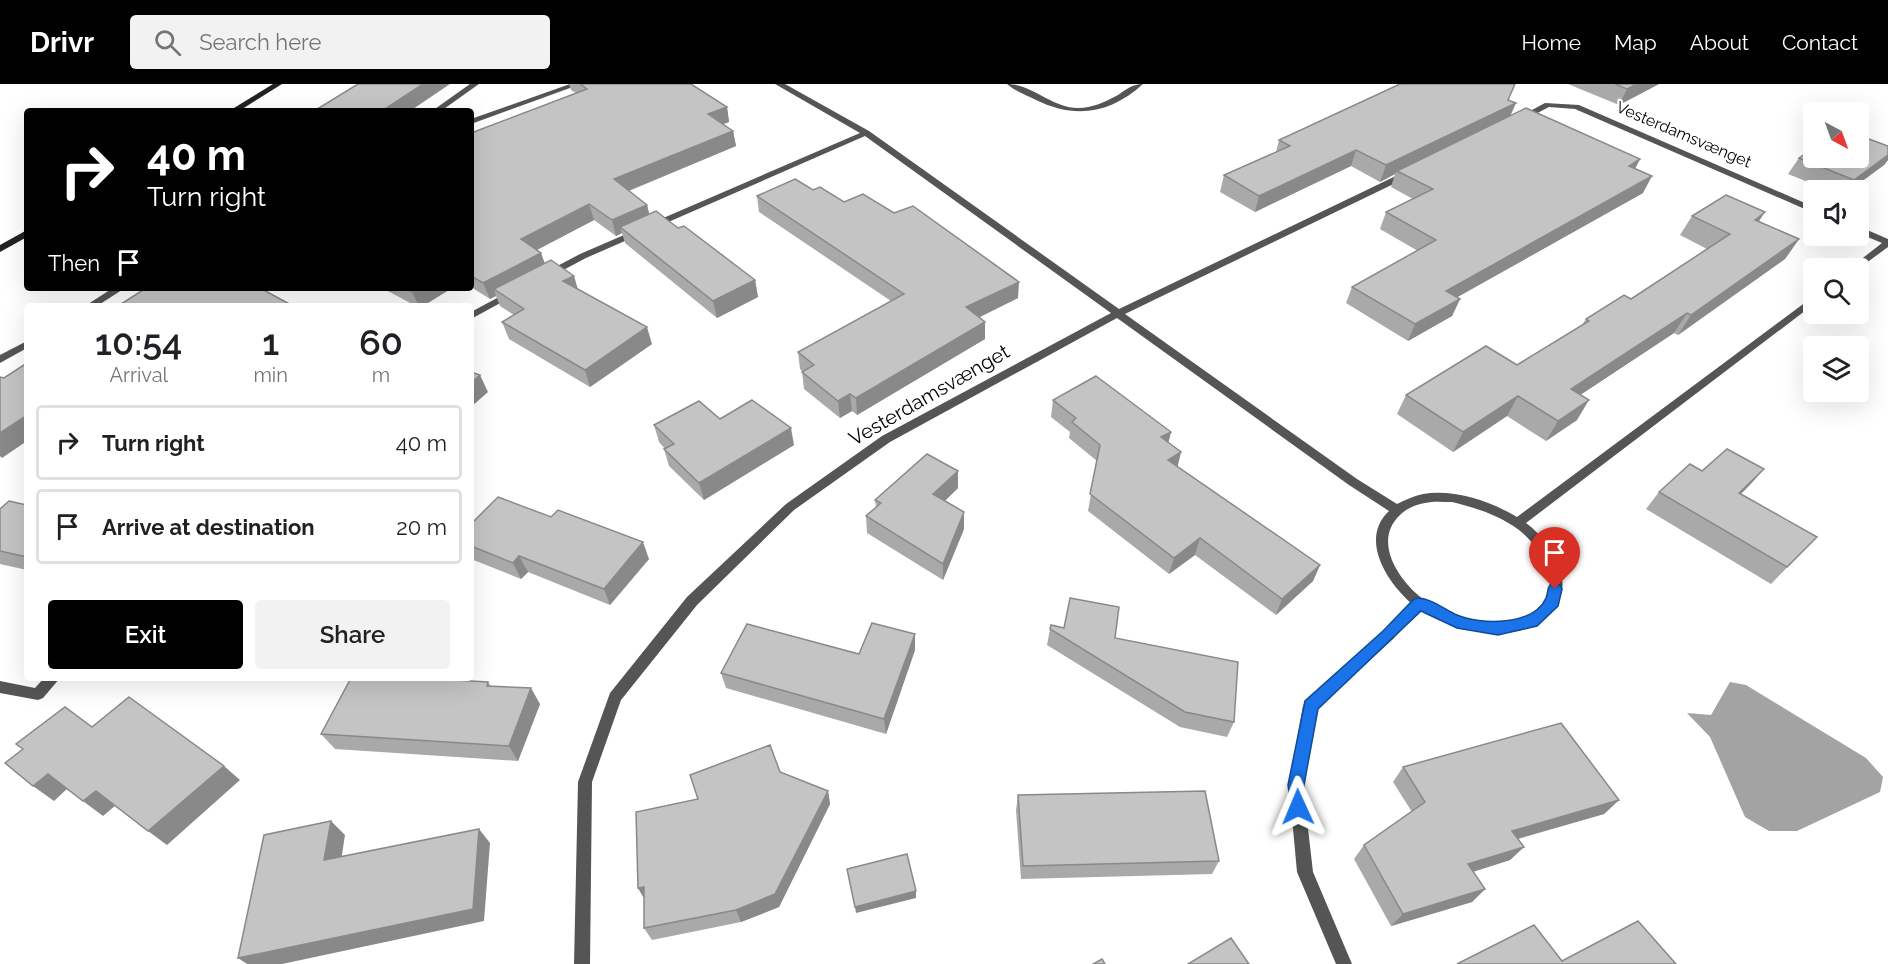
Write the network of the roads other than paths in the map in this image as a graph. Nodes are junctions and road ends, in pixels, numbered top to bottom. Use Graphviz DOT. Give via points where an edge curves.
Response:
graph roads {
  1 [pos="278,84"];
  2 [pos="475,84"];
  3 [pos="577,84"];
  4 [pos="779,84"];
  5 [pos="1011,84"];
  6 [pos="1139,84"];
  7 [pos="238,108"];
  8 [pos="440,108"];
  9 [pos="1516,120"];
  10 [pos="474,121"];
  11 [pos="866,134"];
  12 [pos="1411,172"];
  13 [pos="1803,205"];
  14 [pos="1869,234"];
  15 [pos="24,235"];
  16 [pos="1888,243"];
  17 [pos="0,249"];
  18 [pos="1868,258"];
  19 [pos="542,278"];
  20 [pos="521,289"];
  21 [pos="115,291"];
  22 [pos="95,303"];
  23 [pos="1803,307"];
  24 [pos="474,314"];
  25 [pos="1117,314"];
  26 [pos="24,346"];
  27 [pos="0,360"];
  28 [pos="1397,510"];
  29 [pos="1518,522"];
  30 [pos="1419,603"];
  31 [pos="50,681"];
  32 [pos="0,687"];
  33 [pos="582,964"];
  34 [pos="1344,964"];
  1 -- 7 [label="street"];
  2 -- 8 [label="street"];
  3 -- 10 [label="street"];
  4 -- 11 [label="street"];
  5 -- 6 [label="street" via="1049,105 1080,111 1095,110"];
  9 -- 13 [label="street, Vesterdamsvænget" via="1548,105 1576,107"];
  11 -- 19 [label="street" via="583,256"];
  11 -- 25 [label="street"];
  12 -- 25 [label="street, Vesterdamsvænget"];
  14 -- 16 [label="street"];
  15 -- 17 [label="street"];
  16 -- 18 [label="street"];
  20 -- 24 [label="street"];
  21 -- 22 [label="street"];
  23 -- 29 [label="street"];
  25 -- 28 [label="street"];
  25 -- 33 [label="street, Vesterdamsvænget" via="886,439 790,507 692,601 615,697 585,782"];
  26 -- 27 [label="street"];
  28 -- 29 [label="street" via="1421,499 1452,498 1486,506"];
  28 -- 30 [label="street" via="1385,524 1380,543 1385,563 1398,584"];
  29 -- 30 [label="street" via="1544,548 1557,576 1552,602 1532,621 1498,628 1457,622"];
  30 -- 34 [label="street" via="1310,706 1296,785 1305,872"];
  31 -- 32 [label="street" via="38,694"];
}
